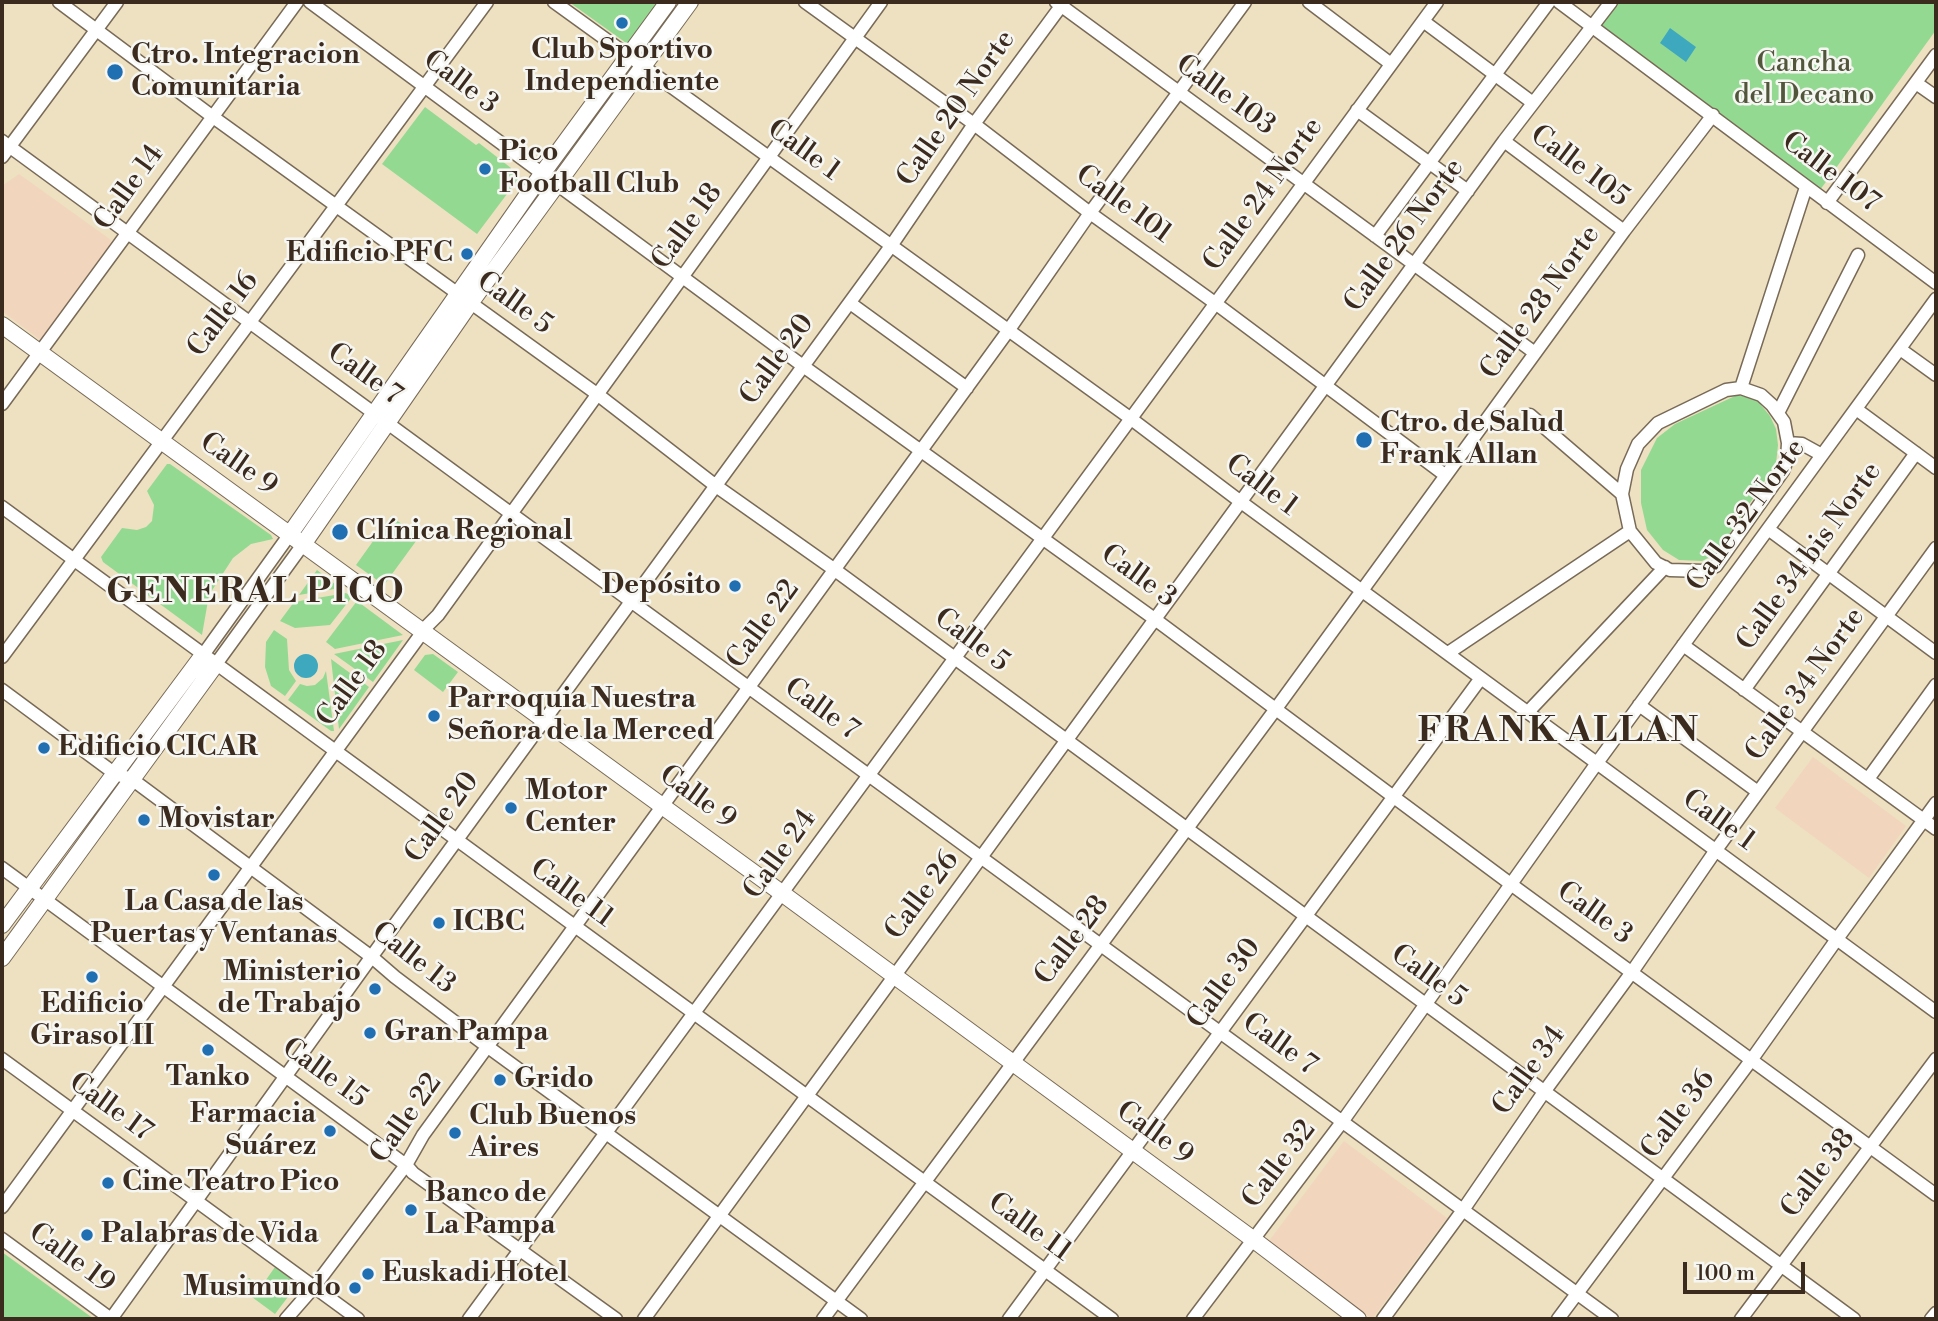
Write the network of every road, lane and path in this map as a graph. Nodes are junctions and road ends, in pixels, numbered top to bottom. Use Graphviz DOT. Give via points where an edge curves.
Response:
graph roads {
  1 [pos="59,2"];
  2 [pos="117,2"];
  3 [pos="297,2"];
  4 [pos="310,2"];
  5 [pos="487,2"];
  6 [pos="554,2"];
  7 [pos="668,2"];
  8 [pos="690,2"];
  9 [pos="805,2"];
  10 [pos="881,2"];
  11 [pos="1245,2"];
  12 [pos="1309,2"];
  13 [pos="1437,2"];
  14 [pos="1549,2"];
  15 [pos="1559,2"];
  16 [pos="1611,2"];
  17 [pos="1061,3"];
  18 [pos="1423,21"];
  19 [pos="1593,26"];
  20 [pos="96,29"];
  21 [pos="855,38"];
  22 [pos="1936,55"];
  23 [pos="627,56"];
  24 [pos="1391,64"];
  25 [pos="642,67"];
  26 [pos="1494,75"];
  27 [pos="1916,83"];
  28 [pos="424,86"];
  29 [pos="1178,92"];
  30 [pos="1936,97"];
  31 [pos="1533,103"];
  32 [pos="1357,110"];
  33 [pos="1713,115"];
  34 [pos="213,117"];
  35 [pos="974,124"];
  36 [pos="1504,142"];
  37 [pos="4,148"];
  38 [pos="769,157"];
  39 [pos="1429,163"];
  40 [pos="542,174"];
  41 [pos="1303,184"];
  42 [pos="556,185"];
  43 [pos="1806,187"];
  44 [pos="1468,191"];
  45 [pos="335,203"];
  46 [pos="1827,203"];
  47 [pos="1090,213"];
  48 [pos="1624,231"];
  49 [pos="128,233"];
  50 [pos="1375,236"];
  51 [pos="891,246"];
  52 [pos="1858,255"];
  53 [pos="1415,265"];
  54 [pos="682,277"];
  55 [pos="1936,283"];
  56 [pos="464,298"];
  57 [pos="1936,299"];
  58 [pos="850,303"];
  59 [pos="1215,303"];
  60 [pos="250,323"];
  61 [pos="2,325"];
  62 [pos="1008,331"];
  63 [pos="1900,349"];
  64 [pos="40,353"];
  65 [pos="1535,353"];
  66 [pos="803,366"];
  67 [pos="1936,375"];
  68 [pos="1325,387"];
  69 [pos="967,388"];
  70 [pos="1741,388"];
  71 [pos="597,394"];
  72 [pos="2,404"];
  73 [pos="1856,409"];
  74 [pos="373,413"];
  75 [pos="1778,413"];
  76 [pos="1530,415"];
  77 [pos="1130,418"];
  78 [pos="387,423"];
  79 [pos="160,442"];
  80 [pos="1788,443"];
  81 [pos="922,450"];
  82 [pos="1916,453"];
  83 [pos="1822,455"];
  84 [pos="1936,468"];
  85 [pos="1445,475"];
  86 [pos="716,486"];
  87 [pos="1622,494"];
  88 [pos="1241,502"];
  89 [pos="2,507"];
  90 [pos="511,513"];
  91 [pos="1768,529"];
  92 [pos="1630,531"];
  93 [pos="290,534"];
  94 [pos="1043,538"];
  95 [pos="304,543"];
  96 [pos="1936,548"];
  97 [pos="73,559"];
  98 [pos="1665,567"];
  99 [pos="835,570"];
  100 [pos="1828,573"];
  101 [pos="1361,590"];
  102 [pos="632,602"];
  103 [pos="1887,616"];
  104 [pos="1156,620"];
  105 [pos="423,630"];
  106 [pos="1684,645"];
  107 [pos="1448,653"];
  108 [pos="1936,653"];
  109 [pos="2,657"];
  110 [pos="210,659"];
  111 [pos="954,660"];
  112 [pos="1481,678"];
  113 [pos="1936,685"];
  114 [pos="749,687"];
  115 [pos="2,690"];
  116 [pos="1745,690"];
  117 [pos="1639,705"];
  118 [pos="1275,710"];
  119 [pos="1528,712"];
  120 [pos="544,721"];
  121 [pos="1802,732"];
  122 [pos="1066,742"];
  123 [pos="335,751"];
  124 [pos="1597,763"];
  125 [pos="114,773"];
  126 [pos="869,776"];
  127 [pos="1868,779"];
  128 [pos="133,780"];
  129 [pos="1758,792"];
  130 [pos="1394,798"];
  131 [pos="1936,803"];
  132 [pos="664,807"];
  133 [pos="1924,820"];
  134 [pos="1185,829"];
  135 [pos="1936,829"];
  136 [pos="457,840"];
  137 [pos="1716,850"];
  138 [pos="982,858"];
  139 [pos="250,867"];
  140 [pos="2,868"];
  141 [pos="1511,885"];
  142 [pos="29,888"];
  143 [pos="783,894"];
  144 [pos="45,900"];
  145 [pos="1305,917"];
  146 [pos="2,925"];
  147 [pos="575,927"];
  148 [pos="1837,939"];
  149 [pos="1101,946"];
  150 [pos="2,958"];
  151 [pos="373,958"];
  152 [pos="1632,972"];
  153 [pos="894,977"];
  154 [pos="163,986"];
  155 [pos="1426,1006"];
  156 [pos="1936,1012"];
  157 [pos="694,1014"];
  158 [pos="1220,1032"];
  159 [pos="488,1046"];
  160 [pos="2,1059"];
  161 [pos="1752,1059"];
  162 [pos="1936,1059"];
  163 [pos="1012,1063"];
  164 [pos="287,1077"];
  165 [pos="1544,1092"];
  166 [pos="807,1096"];
  167 [pos="72,1110"];
  168 [pos="1342,1122"];
  169 [pos="606,1133"];
  170 [pos="1871,1147"];
  171 [pos="1132,1151"];
  172 [pos="406,1165"];
  173 [pos="1663,1178"];
  174 [pos="924,1182"];
  175 [pos="1936,1195"];
  176 [pos="196,1202"];
  177 [pos="2,1207"];
  178 [pos="1462,1210"];
  179 [pos="720,1216"];
  180 [pos="2,1239"];
  181 [pos="1254,1240"];
  182 [pos="520,1250"];
  183 [pos="1781,1265"];
  184 [pos="1045,1270"];
  185 [pos="314,1287"];
  186 [pos="1577,1293"];
  187 [pos="836,1301"];
  188 [pos="1936,1312"];
  189 [pos="111,1319"];
  190 [pos="286,1319"];
  191 [pos="359,1319"];
  192 [pos="469,1319"];
  193 [pos="616,1319"];
  194 [pos="644,1319"];
  195 [pos="823,1319"];
  196 [pos="861,1319"];
  197 [pos="1009,1319"];
  198 [pos="1112,1319"];
  199 [pos="1193,1319"];
  200 [pos="1357,1319"];
  201 [pos="1383,1319"];
  202 [pos="1558,1319"];
  203 [pos="1612,1319"];
  204 [pos="1741,1319"];
  205 [pos="1854,1319"];
  206 [pos="1931,1319"];
  1 -- 20 [label="street, Calle 5"];
  2 -- 20 [label="street"];
  3 -- 34 [label="street, Calle 14"];
  4 -- 28 [label="street, Calle 3"];
  5 -- 28 [label="street, Calle 16"];
  6 -- 23 [label="street, Calle 1"];
  7 -- 23 [label="main road"];
  8 -- 25 [label="main road"];
  9 -- 21 [label="street, Calle 101"];
  10 -- 21 [label="street, Calle 18"];
  11 -- 29 [label="street, Calle 22"];
  12 -- 24 [label="street"];
  13 -- 18 [label="street, Calle 24 Norte"];
  14 -- 26 [label="street"];
  15 -- 19 [label="street, Calle 107"];
  16 -- 19 [label="street, Calle 26 Norte"];
  17 -- 29 [label="street, Calle 103"];
  17 -- 35 [label="street, Calle 20 Norte"];
  18 -- 24 [label="street, Calle 24 Norte"];
  18 -- 26 [label="street"];
  19 -- 31 [label="street, Calle 26 Norte"];
  19 -- 33 [label="street, Calle 107"];
  20 -- 34 [label="street, Calle 5"];
  20 -- 37 [label="street"];
  21 -- 35 [label="street, Calle 101"];
  21 -- 38 [label="street, Calle 18"];
  22 -- 27 [label="street"];
  23 -- 25 [label="street, Calle 1"];
  23 -- 40 [label="main road"];
  24 -- 32 [label="street, Calle 24 Norte"];
  25 -- 38 [label="street, Calle 1"];
  25 -- 42 [label="main road"];
  26 -- 31 [label="street"];
  26 -- 39 [label="street"];
  27 -- 30 [label="street"];
  27 -- 46 [label="street"];
  28 -- 40 [label="street, Calle 3"];
  28 -- 45 [label="street, Calle 16"];
  29 -- 41 [label="street, Calle 103"];
  29 -- 47 [label="street, Calle 22"];
  31 -- 36 [label="street, Calle 26 Norte"];
  32 -- 39 [label="street"];
  32 -- 41 [label="street, Calle 24 Norte"];
  33 -- 43 [label="street, Calle 107"];
  33 -- 48 [label="street, Calle 28 Norte"];
  34 -- 45 [label="street, Calle 5"];
  34 -- 49 [label="street, Calle 14"];
  35 -- 47 [label="street, Calle 101"];
  35 -- 51 [label="street, Calle 20 Norte"];
  36 -- 44 [label="street, Calle 26 Norte"];
  36 -- 48 [label="street, Calle 105"];
  37 -- 49 [label="street, Calle 7"];
  38 -- 51 [label="street, Calle 1"];
  38 -- 54 [label="street, Calle 18"];
  39 -- 44 [label="street"];
  39 -- 50 [label="street"];
  40 -- 42 [label="street, Calle 3"];
  40 -- 56 [label="main road"];
  41 -- 50 [label="street, Calle 103"];
  41 -- 59 [label="street, Calle 24 Norte"];
  42 -- 54 [label="street, Calle 3"];
  42 -- 56 [label="main road"];
  43 -- 46 [label="street, Calle 107"];
  43 -- 70 [label="street"];
  44 -- 53 [label="street, Calle 26 Norte"];
  45 -- 56 [label="street, Calle 5"];
  45 -- 60 [label="street, Calle 16"];
  46 -- 55 [label="street, Calle 107"];
  47 -- 59 [label="street, Calle 101"];
  47 -- 62 [label="street, Calle 22"];
  48 -- 65 [label="street, Calle 28 Norte"];
  49 -- 60 [label="street, Calle 7"];
  49 -- 64 [label="street, Calle 14"];
  50 -- 53 [label="street, Calle 103"];
  51 -- 58 [label="street, Calle 20"];
  51 -- 62 [label="street, Calle 1"];
  52 -- 75 [label="street"];
  53 -- 65 [label="street, Calle 103"];
  53 -- 68 [label="street, Calle 26 Norte"];
  54 -- 66 [label="street, Calle 3"];
  54 -- 71 [label="street, Calle 18"];
  56 -- 71 [label="street, Calle 5"];
  56 -- 74 [label="main road"];
  56 -- 78 [label="main road"];
  57 -- 63 [label="street, Calle 32 Norte"];
  58 -- 66 [label="street, Calle 20"];
  58 -- 69 [label="street"];
  59 -- 68 [label="street, Calle 101"];
  59 -- 77 [label="street, Calle 24 Norte"];
  60 -- 74 [label="street, Calle 7"];
  60 -- 79 [label="street, Calle 16"];
  61 -- 64 [label="main road, Calle 9"];
  62 -- 69 [label="street, Calle 22"];
  62 -- 77 [label="street, Calle 1"];
  63 -- 67 [label="street"];
  63 -- 73 [label="street, Calle 32 Norte"];
  64 -- 72 [label="street, Calle 14"];
  64 -- 79 [label="main road, Calle 9"];
  65 -- 85 [label="street, Calle 28 Norte"];
  66 -- 81 [label="street, Calle 3"];
  66 -- 86 [label="street, Calle 20"];
  68 -- 85 [label="street, Calle 101"];
  68 -- 88 [label="street, Calle 26 Norte"];
  69 -- 81 [label="street, Calle 22"];
  70 -- 75 [label="street" via="1761,395"];
  70 -- 87 [label="street" via="1726,390 1658,423 1638,444"];
  71 -- 86 [label="street, Calle 5"];
  71 -- 90 [label="street, Calle 18"];
  73 -- 82 [label="street"];
  73 -- 83 [label="street, Calle 32 Norte"];
  74 -- 78 [label="street, Calle 7"];
  74 -- 93 [label="main road"];
  75 -- 80 [label="street"];
  76 -- 87 [label="street"];
  77 -- 88 [label="street, Calle 1"];
  77 -- 94 [label="street, Calle 24"];
  78 -- 90 [label="street, Calle 7"];
  78 -- 95 [label="main road"];
  79 -- 93 [label="main road, Calle 9"];
  79 -- 97 [label="street, Calle 16"];
  80 -- 83 [label="street" via="1802,444"];
  80 -- 98 [label="street" via="1783,471 1716,566 1693,572"];
  81 -- 94 [label="street, Calle 3"];
  81 -- 99 [label="street, Calle 22"];
  82 -- 84 [label="street"];
  82 -- 100 [label="street, Calle 34 bis Norte"];
  83 -- 91 [label="street, Calle 32 Norte"];
  85 -- 101 [label="street, Calle 28 Norte"];
  86 -- 99 [label="street, Calle 5"];
  86 -- 102 [label="street, Calle 20"];
  87 -- 92 [label="street"];
  88 -- 101 [label="street, Calle 1"];
  88 -- 104 [label="street, Calle 26"];
  89 -- 97 [label="street, Calle 11"];
  90 -- 102 [label="street, Calle 7"];
  90 -- 105 [label="street, Calle 18"];
  91 -- 100 [label="street"];
  91 -- 106 [label="street, Calle 32 Norte"];
  92 -- 98 [label="street" via="1656,563"];
  92 -- 107 [label="street"];
  93 -- 95 [label="main road, Calle 9"];
  93 -- 110 [label="street"];
  94 -- 104 [label="street, Calle 3"];
  94 -- 111 [label="street, Calle 24"];
  95 -- 105 [label="main road, Calle 9"];
  95 -- 110 [label="street"];
  96 -- 103 [label="street, Calle 34 Norte"];
  97 -- 109 [label="street, Calle 16"];
  97 -- 110 [label="street, Calle 11"];
  98 -- 119 [label="street"];
  99 -- 111 [label="street, Calle 5"];
  99 -- 114 [label="street, Calle 22"];
  100 -- 103 [label="street"];
  100 -- 116 [label="street, Calle 34 bis Norte"];
  101 -- 107 [label="street, Calle 1"];
  101 -- 118 [label="street, Calle 28"];
  102 -- 114 [label="street, Calle 7"];
  102 -- 120 [label="street, Calle 20"];
  103 -- 108 [label="street"];
  103 -- 121 [label="street, Calle 34 Norte"];
  104 -- 118 [label="street, Calle 3"];
  104 -- 122 [label="street, Calle 26"];
  105 -- 120 [label="main road, Calle 9"];
  105 -- 123 [label="street, Calle 18"];
  106 -- 116 [label="street"];
  106 -- 117 [label="street, Calle 32 Norte"];
  107 -- 112 [label="street, Calle 1"];
  110 -- 123 [label="street, Calle 11"];
  110 -- 125 [label="main road"];
  110 -- 128 [label="main road"];
  111 -- 122 [label="street, Calle 5"];
  111 -- 126 [label="street, Calle 24"];
  112 -- 119 [label="street, Calle 1"];
  112 -- 130 [label="street, Calle 30"];
  113 -- 127 [label="street"];
  114 -- 126 [label="street, Calle 7"];
  114 -- 132 [label="street, Calle 22"];
  115 -- 125 [label="street, Calle 13"];
  116 -- 121 [label="street"];
  117 -- 124 [label="street, Calle 32 Norte"];
  117 -- 129 [label="street"];
  118 -- 130 [label="street, Calle 3"];
  118 -- 134 [label="street, Calle 28"];
  119 -- 124 [label="street, Calle 1"];
  120 -- 132 [label="main road, Calle 9"];
  120 -- 136 [label="street, Calle 20"];
  121 -- 127 [label="street"];
  121 -- 129 [label="street, Calle 34 Norte"];
  122 -- 134 [label="street, Calle 5"];
  122 -- 138 [label="street, Calle 26"];
  123 -- 136 [label="street, Calle 11"];
  123 -- 139 [label="street, Calle 18"];
  124 -- 137 [label="street, Calle 1"];
  124 -- 141 [label="street, Calle 32"];
  125 -- 128 [label="street, Calle 13"];
  125 -- 142 [label="main road"];
  126 -- 138 [label="street, Calle 7"];
  126 -- 143 [label="street, Calle 24"];
  127 -- 133 [label="street"];
  128 -- 139 [label="street, Calle 13"];
  128 -- 144 [label="main road"];
  129 -- 137 [label="street, Calle 34 Norte"];
  130 -- 141 [label="street, Calle 3"];
  130 -- 145 [label="street, Calle 30"];
  131 -- 133 [label="street, Calle 36"];
  132 -- 143 [label="main road, Calle 9"];
  132 -- 147 [label="street, Calle 22"];
  133 -- 135 [label="street"];
  133 -- 148 [label="street, Calle 36"];
  134 -- 145 [label="street, Calle 5"];
  134 -- 149 [label="street, Calle 28"];
  136 -- 147 [label="street, Calle 11"];
  136 -- 151 [label="street, Calle 20"];
  137 -- 148 [label="street, Calle 1"];
  137 -- 152 [label="street, Calle 34"];
  138 -- 149 [label="street, Calle 7"];
  138 -- 153 [label="street, Calle 26"];
  139 -- 151 [label="street, Calle 13"];
  139 -- 154 [label="street, Calle 18"];
  140 -- 142 [label="street, Calle 15"];
  141 -- 152 [label="street, Calle 3"];
  141 -- 155 [label="street, Calle 32"];
  142 -- 144 [label="street, Calle 15"];
  142 -- 146 [label="main road"];
  143 -- 153 [label="main road, Calle 9"];
  143 -- 157 [label="street, Calle 24"];
  144 -- 150 [label="main road"];
  144 -- 154 [label="street, Calle 15"];
  145 -- 155 [label="street, Calle 5"];
  145 -- 158 [label="street, Calle 30"];
  147 -- 157 [label="street, Calle 11"];
  147 -- 159 [label="street, Calle 22"];
  148 -- 156 [label="street, Calle 1"];
  148 -- 161 [label="street, Calle 36"];
  149 -- 158 [label="street, Calle 7"];
  149 -- 163 [label="street, Calle 28"];
  151 -- 159 [label="street, Calle 13"];
  151 -- 164 [label="street, Calle 20"];
  152 -- 161 [label="street, Calle 3"];
  152 -- 165 [label="street, Calle 34"];
  153 -- 163 [label="main road, Calle 9"];
  153 -- 166 [label="street, Calle 26"];
  154 -- 164 [label="street, Calle 15"];
  154 -- 167 [label="street, Calle 18"];
  155 -- 165 [label="street, Calle 5"];
  155 -- 168 [label="street, Calle 32"];
  157 -- 166 [label="street, Calle 11"];
  157 -- 169 [label="street, Calle 24"];
  158 -- 168 [label="street, Calle 7"];
  158 -- 171 [label="street, Calle 30"];
  159 -- 169 [label="street, Calle 13"];
  159 -- 172 [label="street, Calle 22"];
  160 -- 167 [label="street, Calle 17"];
  161 -- 170 [label="street, Calle 3"];
  161 -- 173 [label="street, Calle 36"];
  162 -- 170 [label="street, Calle 38"];
  163 -- 171 [label="main road, Calle 9"];
  163 -- 174 [label="street, Calle 28"];
  164 -- 172 [label="street, Calle 15"];
  164 -- 176 [label="street, Calle 20"];
  165 -- 173 [label="street, Calle 5"];
  165 -- 178 [label="street, Calle 34"];
  166 -- 174 [label="street, Calle 11"];
  166 -- 179 [label="street, Calle 26"];
  167 -- 176 [label="street, Calle 17"];
  167 -- 177 [label="street, Calle 18"];
  168 -- 178 [label="street, Calle 7"];
  168 -- 181 [label="street, Calle 32"];
  169 -- 179 [label="street, Calle 13"];
  169 -- 182 [label="street, Calle 24"];
  170 -- 175 [label="street, Calle 3"];
  170 -- 183 [label="street, Calle 38"];
  171 -- 181 [label="main road, Calle 9"];
  171 -- 184 [label="street, Calle 30"];
  172 -- 182 [label="street, Calle 15"];
  172 -- 185 [label="street, Calle 22"];
  173 -- 183 [label="street, Calle 5"];
  173 -- 186 [label="street, Calle 36"];
  174 -- 184 [label="street, Calle 11"];
  174 -- 187 [label="street, Calle 28"];
  176 -- 185 [label="street, Calle 17"];
  176 -- 189 [label="street, Calle 20"];
  178 -- 186 [label="street, Calle 7"];
  178 -- 201 [label="street, Calle 34"];
  179 -- 187 [label="street, Calle 13"];
  179 -- 194 [label="street, Calle 26"];
  180 -- 189 [label="street, Calle 19"];
  181 -- 199 [label="street, Calle 32"];
  181 -- 200 [label="main road, Calle 9"];
  182 -- 192 [label="street, Calle 24"];
  182 -- 193 [label="street, Calle 15"];
  183 -- 204 [label="street, Calle 38"];
  183 -- 205 [label="street, Calle 5"];
  184 -- 197 [label="street, Calle 30"];
  184 -- 198 [label="street, Calle 11"];
  185 -- 190 [label="street, Calle 22"];
  185 -- 191 [label="street, Calle 17"];
  186 -- 202 [label="street, Calle 36"];
  186 -- 203 [label="street, Calle 7"];
  187 -- 195 [label="street, Calle 28"];
  187 -- 196 [label="street, Calle 13"];
  188 -- 206 [label="street"];
}
